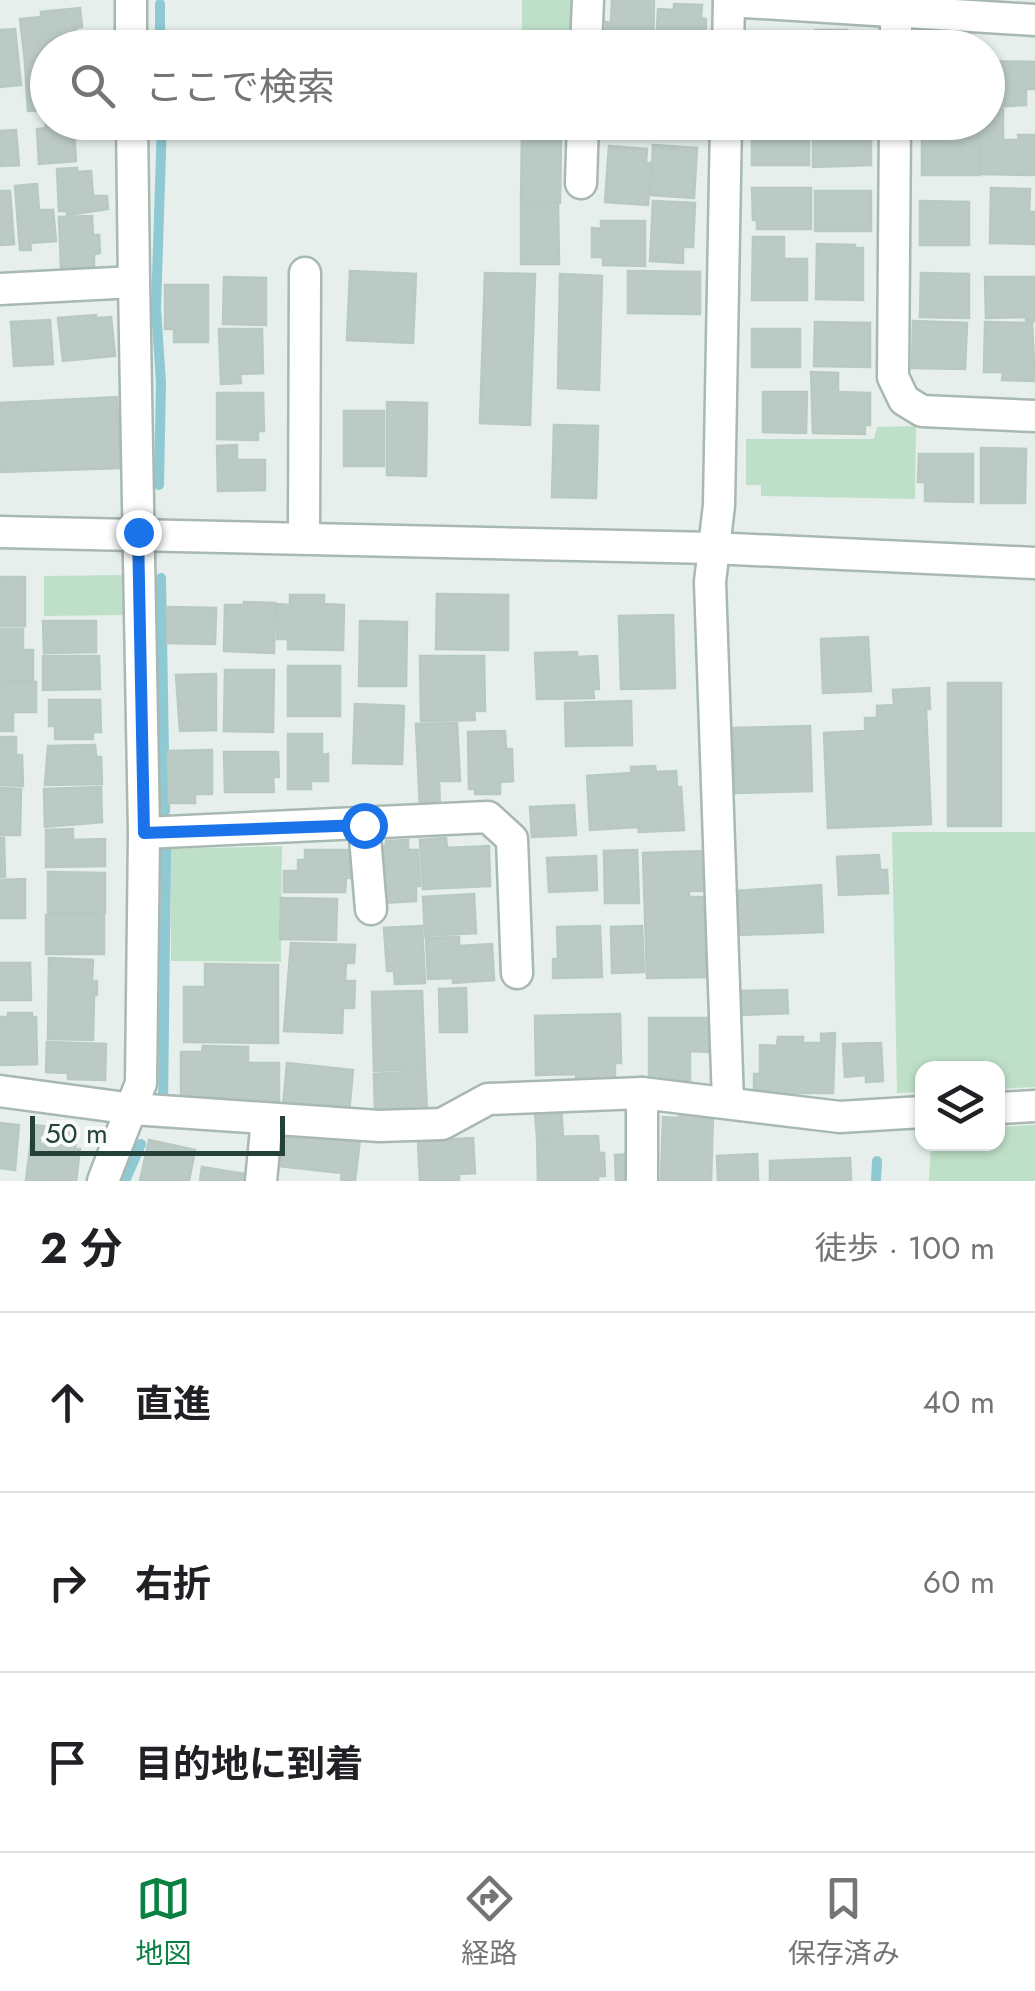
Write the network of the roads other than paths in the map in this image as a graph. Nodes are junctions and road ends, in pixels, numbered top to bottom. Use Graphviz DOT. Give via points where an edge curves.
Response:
graph roads {
  1 [pos="130,0"];
  2 [pos="588,0"];
  3 [pos="729,1"];
  4 [pos="896,6"];
  5 [pos="1035,20"];
  6 [pos="131,30"];
  7 [pos="587,30"];
  8 [pos="728,30"];
  9 [pos="132,140"];
  10 [pos="582,140"];
  11 [pos="726,140"];
  12 [pos="895,140"];
  13 [pos="580,183"];
  14 [pos="305,273"];
  15 [pos="134,282"];
  16 [pos="0,289"];
  17 [pos="1035,416"];
  18 [pos="0,532"];
  19 [pos="138,532"];
  20 [pos="304,537"];
  21 [pos="712,548"];
  22 [pos="1035,563"];
  23 [pos="364,825"];
  24 [pos="144,833"];
  25 [pos="372,908"];
  26 [pos="517,972"];
  27 [pos="0,1092"];
  28 [pos="642,1093"];
  29 [pos="728,1102"];
  30 [pos="1035,1106"];
  31 [pos="1005,1108"];
  32 [pos="133,1109"];
  33 [pos="915,1112"];
  34 [pos="267,1119"];
  35 [pos="103,1181"];
  36 [pos="261,1181"];
  37 [pos="642,1181"];
  1 -- 6 [label="street"];
  2 -- 7 [label="street"];
  3 -- 4 [label="street"];
  3 -- 8 [label="street"];
  4 -- 5 [label="street"];
  9 -- 15 [label="street"];
  10 -- 13 [label="street"];
  11 -- 21 [label="street" via="719,504"];
  12 -- 17 [label="street" via="893,377 904,400 922,411"];
  14 -- 20 [label="street"];
  15 -- 16 [label="street"];
  15 -- 19 [label="street"];
  18 -- 19 [label="street"];
  19 -- 20 [label="street"];
  19 -- 24 [label="street"];
  20 -- 21 [label="street"];
  21 -- 22 [label="street"];
  21 -- 29 [label="street"];
  23 -- 24 [label="street"];
  23 -- 25 [label="street"];
  23 -- 26 [label="street" via="488,817 512,839"];
  24 -- 32 [label="street" via="141,1083"];
  27 -- 32 [label="street"];
  28 -- 29 [label="street"];
  28 -- 34 [label="street" via="488,1098 442,1124"];
  28 -- 37 [label="street"];
  29 -- 33 [label="street" via="840,1117"];
  30 -- 31 [label="street"];
  32 -- 34 [label="street"];
  32 -- 35 [label="street"];
  34 -- 36 [label="street"];
}
